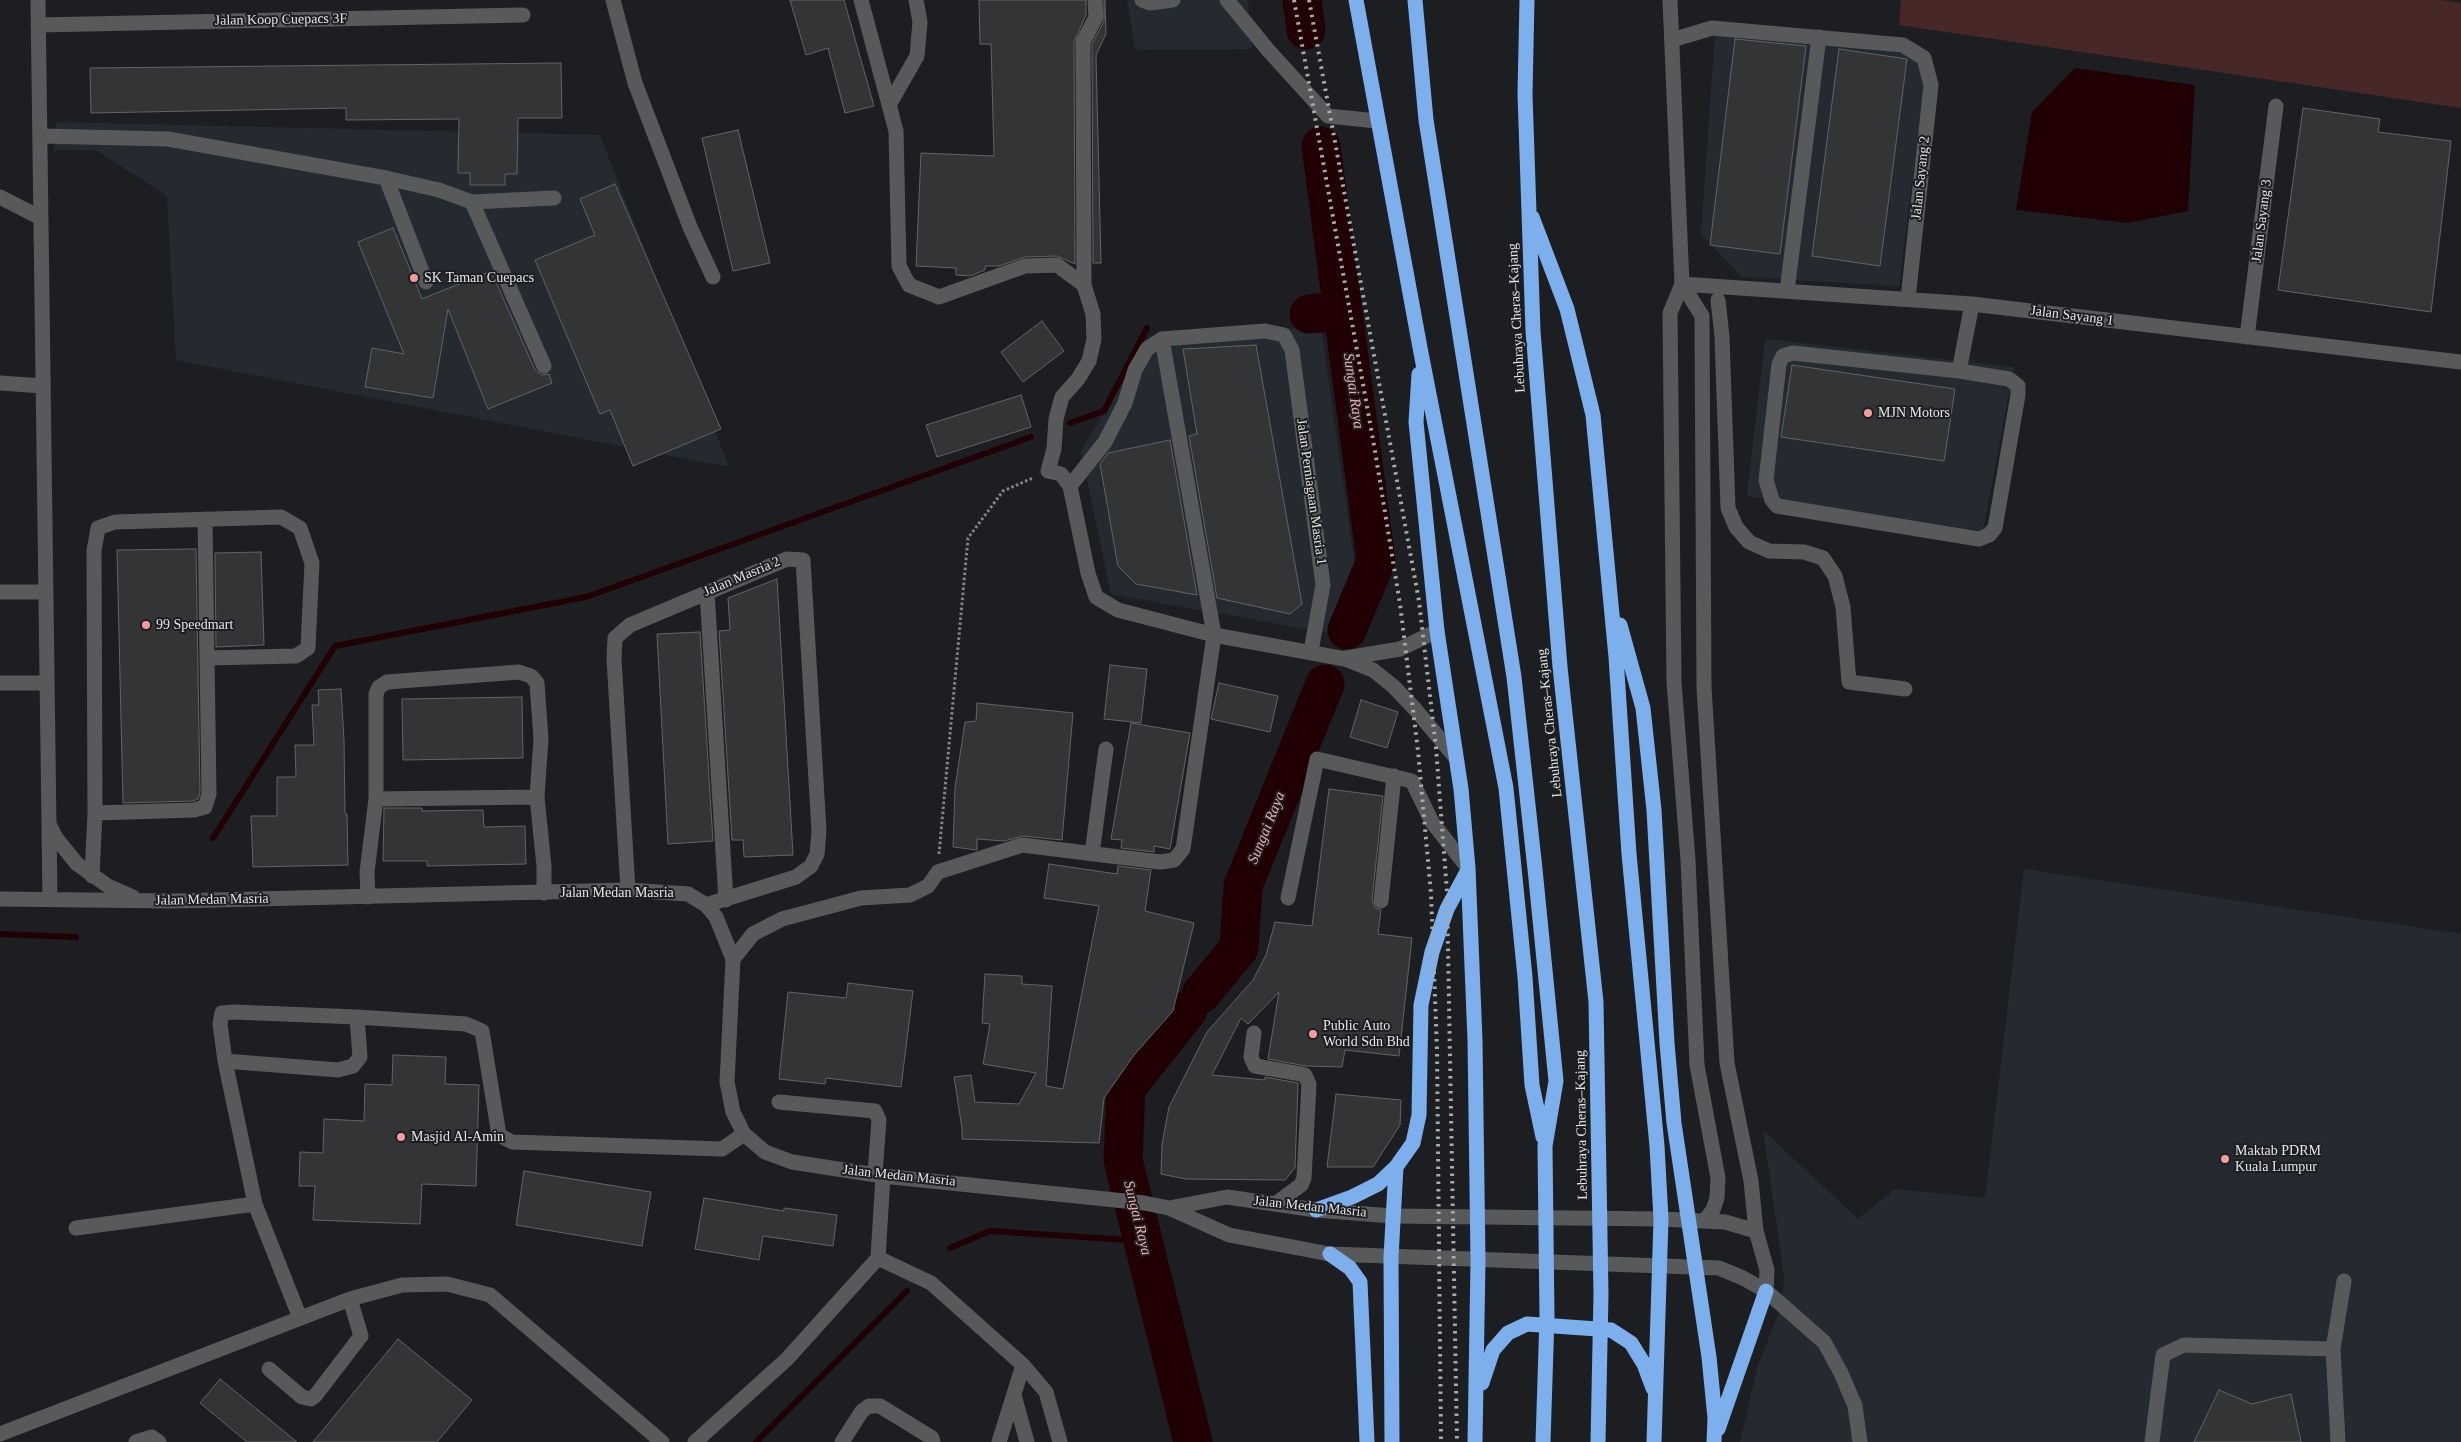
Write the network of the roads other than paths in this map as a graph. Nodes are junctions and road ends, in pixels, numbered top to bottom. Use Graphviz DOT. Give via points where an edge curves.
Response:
graph roads {
  1 [pos="38,0"];
  2 [pos="612,0"];
  3 [pos="861,0"];
  4 [pos="916,0"];
  5 [pos="1095,0"];
  6 [pos="1142,0"];
  7 [pos="1173,0"];
  8 [pos="1227,0"];
  9 [pos="1356,0"];
  10 [pos="1416,0"];
  11 [pos="1527,0"];
  12 [pos="1670,0"];
  13 [pos="523,15"];
  14 [pos="38,25"];
  15 [pos="1819,37"];
  16 [pos="1672,40"];
  17 [pos="889,105"];
  18 [pos="2276,106"];
  19 [pos="1377,121"];
  20 [pos="40,136"];
  21 [pos="386,178"];
  22 [pos="0,197"];
  23 [pos="554,198"];
  24 [pos="472,202"];
  25 [pos="1527,204"];
  26 [pos="41,218"];
  27 [pos="713,277"];
  28 [pos="426,282"];
  29 [pos="1682,284"];
  30 [pos="1084,285"];
  31 [pos="1749,288"];
  32 [pos="1787,291"];
  33 [pos="1908,299"];
  34 [pos="1718,300"];
  35 [pos="1972,304"];
  36 [pos="1702,316"];
  37 [pos="2247,337"];
  38 [pos="1162,340"];
  39 [pos="1421,353"];
  40 [pos="2461,362"];
  41 [pos="544,366"];
  42 [pos="1959,371"];
  43 [pos="0,383"];
  44 [pos="43,386"];
  45 [pos="1070,486"];
  46 [pos="205,519"];
  47 [pos="1610,588"];
  48 [pos="0,592"];
  49 [pos="46,592"];
  50 [pos="708,592"];
  51 [pos="1437,631"];
  52 [pos="1214,635"];
  53 [pos="1311,651"];
  54 [pos="207,658"];
  55 [pos="1344,659"];
  56 [pos="0,683"];
  57 [pos="47,683"];
  58 [pos="1905,690"];
  59 [pos="1106,749"];
  60 [pos="1456,758"];
  61 [pos="1394,776"];
  62 [pos="536,797"];
  63 [pos="376,798"];
  64 [pos="95,813"];
  65 [pos="50,825"];
  66 [pos="1092,854"];
  67 [pos="1468,868"];
  68 [pos="92,876"];
  69 [pos="628,890"];
  70 [pos="544,893"];
  71 [pos="368,897"];
  72 [pos="1288,898"];
  73 [pos="0,899"];
  74 [pos="50,900"];
  75 [pos="143,900"];
  76 [pos="726,900"];
  77 [pos="1381,901"];
  78 [pos="706,905"];
  79 [pos="732,959"];
  80 [pos="357,1017"];
  81 [pos="1254,1033"];
  82 [pos="225,1062"];
  83 [pos="779,1102"];
  84 [pos="744,1134"];
  85 [pos="1545,1146"];
  86 [pos="1396,1167"];
  87 [pos="879,1175"];
  88 [pos="255,1204"];
  89 [pos="1275,1204"];
  90 [pos="1169,1208"];
  91 [pos="1316,1210"];
  92 [pos="1392,1216"];
  93 [pos="1477,1216"];
  94 [pos="1661,1219"];
  95 [pos="1704,1221"];
  96 [pos="76,1228"];
  97 [pos="1756,1231"];
  98 [pos="1330,1254"];
  99 [pos="1390,1257"];
  100 [pos="878,1258"];
  101 [pos="1478,1261"];
  102 [pos="1659,1265"];
  103 [pos="2344,1281"];
  104 [pos="1766,1291"];
  105 [pos="350,1298"];
  106 [pos="300,1318"];
  107 [pos="2333,1349"];
  108 [pos="1023,1365"];
  109 [pos="268,1369"];
  110 [pos="1014,1395"];
  111 [pos="1656,1396"];
  112 [pos="1477,1397"];
  113 [pos="0,1434"];
  114 [pos="1366,1438"];
  115 [pos="136,1442"];
  116 [pos="159,1442"];
  117 [pos="662,1442"];
  118 [pos="695,1442"];
  119 [pos="842,1442"];
  120 [pos="933,1442"];
  121 [pos="999,1442"];
  122 [pos="1027,1442"];
  123 [pos="1060,1442"];
  124 [pos="1392,1442"];
  125 [pos="1476,1442"];
  126 [pos="1543,1442"];
  127 [pos="1598,1442"];
  128 [pos="1654,1442"];
  129 [pos="1714,1442"];
  130 [pos="1860,1442"];
  131 [pos="2152,1442"];
  132 [pos="2338,1442"];
  1 -- 14 [label="street"];
  2 -- 27 [label="street" via="635,83 690,228"];
  3 -- 17 [label="street"];
  4 -- 17 [label="street" via="920,22 917,56"];
  5 -- 30 [label="street" via="1096,17 1083,42"];
  6 -- 7 [label="street"];
  8 -- 19 [label="street" via="1328,116"];
  9 -- 19 [label="highway"];
  10 -- 85 [label="highway" via="1426,120 1516,696 1556,1081"];
  11 -- 25 [label="highway, Lebuhraya Cheras–Kajang"];
  12 -- 16 [label="street"];
  13 -- 14 [label="street, Jalan Koop Cuepacs 3F"];
  14 -- 20 [label="street"];
  15 -- 16 [label="street" via="1712,28"];
  15 -- 32 [label="street"];
  15 -- 33 [label="street, Jalan Sayang 2" via="1902,45 1924,58 1932,85"];
  16 -- 29 [label="street"];
  17 -- 30 [label="street" via="896,131 899,266 909,285 939,297 1026,266 1057,265"];
  18 -- 37 [label="street, Jalan Sayang 3"];
  19 -- 39 [label="highway"];
  20 -- 21 [label="street" via="168,138"];
  20 -- 26 [label="street"];
  21 -- 24 [label="street" via="439,190"];
  21 -- 28 [label="street"];
  22 -- 26 [label="street"];
  23 -- 24 [label="street"];
  24 -- 41 [label="street"];
  25 -- 47 [label="highway" via="1567,309 1593,415"];
  25 -- 127 [label="highway, Lebuhraya Cheras–Kajang" via="1533,331 1560,657 1596,1002 1601,1294"];
  26 -- 44 [label="street"];
  29 -- 31 [label="street, Jalan Sayang 1"];
  29 -- 36 [label="street"];
  29 -- 95 [label="street" via="1670,313 1674,682 1688,860 1697,1065 1718,1178 1717,1198"];
  30 -- 45 [label="street" via="1093,314 1094,339 1089,361 1062,397 1048,471 1061,474"];
  31 -- 32 [label="street, Jalan Sayang 1"];
  31 -- 34 [label="street" via="1728,291"];
  32 -- 33 [label="street, Jalan Sayang 1"];
  33 -- 35 [label="street, Jalan Sayang 1"];
  34 -- 36 [label="street"];
  34 -- 58 [label="street" via="1728,508 1736,527 1749,542 1768,551 1804,552 1823,558 1835,576 1843,607 1849,682"];
  35 -- 37 [label="street, Jalan Sayang 1"];
  35 -- 42 [label="street"];
  36 -- 97 [label="street" via="1704,687 1714,860 1727,1063 1751,1181"];
  37 -- 40 [label="street, Jalan Sayang 1"];
  38 -- 45 [label="street" via="1147,349 1105,442"];
  38 -- 52 [label="street"];
  38 -- 53 [label="street, Jalan Perniagaan Masria 1" via="1265,331 1284,335 1292,350 1323,585"];
  39 -- 51 [label="highway" via="1416,422"];
  39 -- 85 [label="highway" via="1506,788 1532,1085"];
  42 -- 42 [label="street" via="2008,379 2018,386 1995,528 1989,535 1979,539 1777,506 1772,500 1766,480 1779,364 1783,356 1793,353"];
  43 -- 44 [label="street"];
  44 -- 49 [label="street"];
  45 -- 52 [label="street" via="1096,597 1118,610"];
  46 -- 54 [label="street"];
  46 -- 54 [label="street" via="281,517 300,528 312,563 308,648 296,656"];
  46 -- 64 [label="street" via="115,522 98,528 94,551"];
  47 -- 94 [label="highway" via="1628,854 1657,1146"];
  47 -- 129 [label="highway" via="1643,708 1654,810 1667,1043 1709,1357"];
  48 -- 49 [label="street"];
  49 -- 57 [label="street"];
  50 -- 69 [label="street, Jalan Masria 2" via="630,625 615,638"];
  50 -- 76 [label="street"];
  50 -- 76 [label="street, Jalan Masria 2" via="787,559 803,560 819,831 817,854 811,866 796,877"];
  51 -- 55 [label="street" via="1400,649"];
  51 -- 60 [label="highway"];
  52 -- 53 [label="street"];
  52 -- 66 [label="street" via="1182,849 1174,860 1160,862"];
  53 -- 55 [label="street"];
  54 -- 64 [label="street" via="209,794 205,807"];
  55 -- 60 [label="street" via="1373,670 1393,686"];
  56 -- 57 [label="street"];
  57 -- 65 [label="street"];
  59 -- 66 [label="street"];
  60 -- 67 [label="highway"];
  61 -- 67 [label="street" via="1412,781 1432,822"];
  61 -- 72 [label="street" via="1316,760"];
  61 -- 77 [label="street"];
  62 -- 63 [label="street"];
  62 -- 63 [label="street" via="541,738 537,683 531,676 519,672 386,682 379,687 376,694"];
  62 -- 70 [label="street"];
  63 -- 71 [label="street" via="367,872"];
  64 -- 68 [label="street"];
  65 -- 68 [label="street" via="64,850"];
  65 -- 74 [label="street"];
  66 -- 79 [label="street" via="1022,845 938,872 928,886 910,895 861,898 782,919 753,934"];
  67 -- 86 [label="highway" via="1447,909 1432,952 1420,1005 1419,1115 1413,1143"];
  67 -- 93 [label="highway" via="1475,1040"];
  68 -- 75 [label="street"];
  69 -- 70 [label="street, Jalan Medan Masria"];
  69 -- 78 [label="street, Jalan Medan Masria" via="688,894"];
  70 -- 71 [label="street, Jalan Medan Masria"];
  71 -- 75 [label="street, Jalan Medan Masria"];
  73 -- 74 [label="street, Jalan Medan Masria"];
  74 -- 75 [label="street, Jalan Medan Masria"];
  76 -- 78 [label="street, Jalan Masria 2"];
  78 -- 79 [label="street, Jalan Medan Masria" via="716,916"];
  79 -- 84 [label="street, Jalan Medan Masria" via="727,1082 733,1112"];
  80 -- 82 [label="street" via="360,1057 353,1066 338,1070"];
  80 -- 82 [label="street" via="222,1013 220,1024"];
  80 -- 84 [label="street" via="466,1024 482,1031 499,1135 512,1142 722,1150"];
  81 -- 89 [label="street" via="1251,1057 1255,1066 1301,1074 1309,1084 1304,1178 1300,1185"];
  82 -- 88 [label="street"];
  83 -- 87 [label="street" via="875,1111 879,1120"];
  84 -- 87 [label="street, Jalan Medan Masria" via="765,1152 792,1162"];
  85 -- 126 [label="highway" via="1547,1317"];
  86 -- 91 [label="highway" via="1378,1184"];
  86 -- 92 [label="highway"];
  87 -- 90 [label="street, Jalan Medan Masria" via="1098,1197"];
  87 -- 100 [label="street"];
  88 -- 96 [label="street"];
  88 -- 106 [label="street"];
  89 -- 90 [label="street, Jalan Medan Masria" via="1227,1197"];
  89 -- 91 [label="street, Jalan Medan Masria"];
  90 -- 98 [label="street, Jalan Medan Masria" via="1228,1235"];
  91 -- 92 [label="street, Jalan Medan Masria"];
  92 -- 93 [label="street, Jalan Medan Masria"];
  92 -- 99 [label="highway"];
  93 -- 94 [label="street, Jalan Medan Masria"];
  93 -- 101 [label="highway"];
  94 -- 95 [label="street, Jalan Medan Masria"];
  94 -- 102 [label="highway"];
  95 -- 97 [label="street, Jalan Medan Masria" via="1725,1222"];
  97 -- 104 [label="street" via="1767,1270"];
  98 -- 99 [label="street, Jalan Medan Masria"];
  98 -- 114 [label="highway" via="1350,1268 1360,1282"];
  99 -- 101 [label="street, Jalan Medan Masria"];
  99 -- 124 [label="highway"];
  100 -- 108 [label="street" via="931,1284"];
  100 -- 118 [label="street" via="787,1359"];
  101 -- 102 [label="street, Jalan Medan Masria"];
  101 -- 112 [label="highway"];
  102 -- 104 [label="street, Jalan Medan Masria" via="1719,1268"];
  102 -- 111 [label="highway"];
  103 -- 107 [label="street"];
  104 -- 129 [label="highway"];
  104 -- 130 [label="street, Jalan Medan Masria" via="1824,1342 1855,1406"];
  105 -- 106 [label="street"];
  105 -- 109 [label="street" via="361,1336 315,1396 302,1398"];
  105 -- 117 [label="street" via="402,1285 448,1284 490,1295"];
  106 -- 113 [label="street"];
  107 -- 131 [label="street" via="2184,1345 2163,1354"];
  107 -- 132 [label="street"];
  108 -- 110 [label="street"];
  108 -- 123 [label="street" via="1046,1392"];
  110 -- 121 [label="street"];
  110 -- 122 [label="street"];
  111 -- 112 [label="highway" via="1644,1364 1631,1343 1611,1330 1527,1324 1508,1333 1493,1350"];
  111 -- 128 [label="highway"];
  112 -- 125 [label="highway"];
  115 -- 116 [label="street" via="152,1437"];
  119 -- 120 [label="street" via="862,1411 869,1406 880,1406 932,1438"];
}
